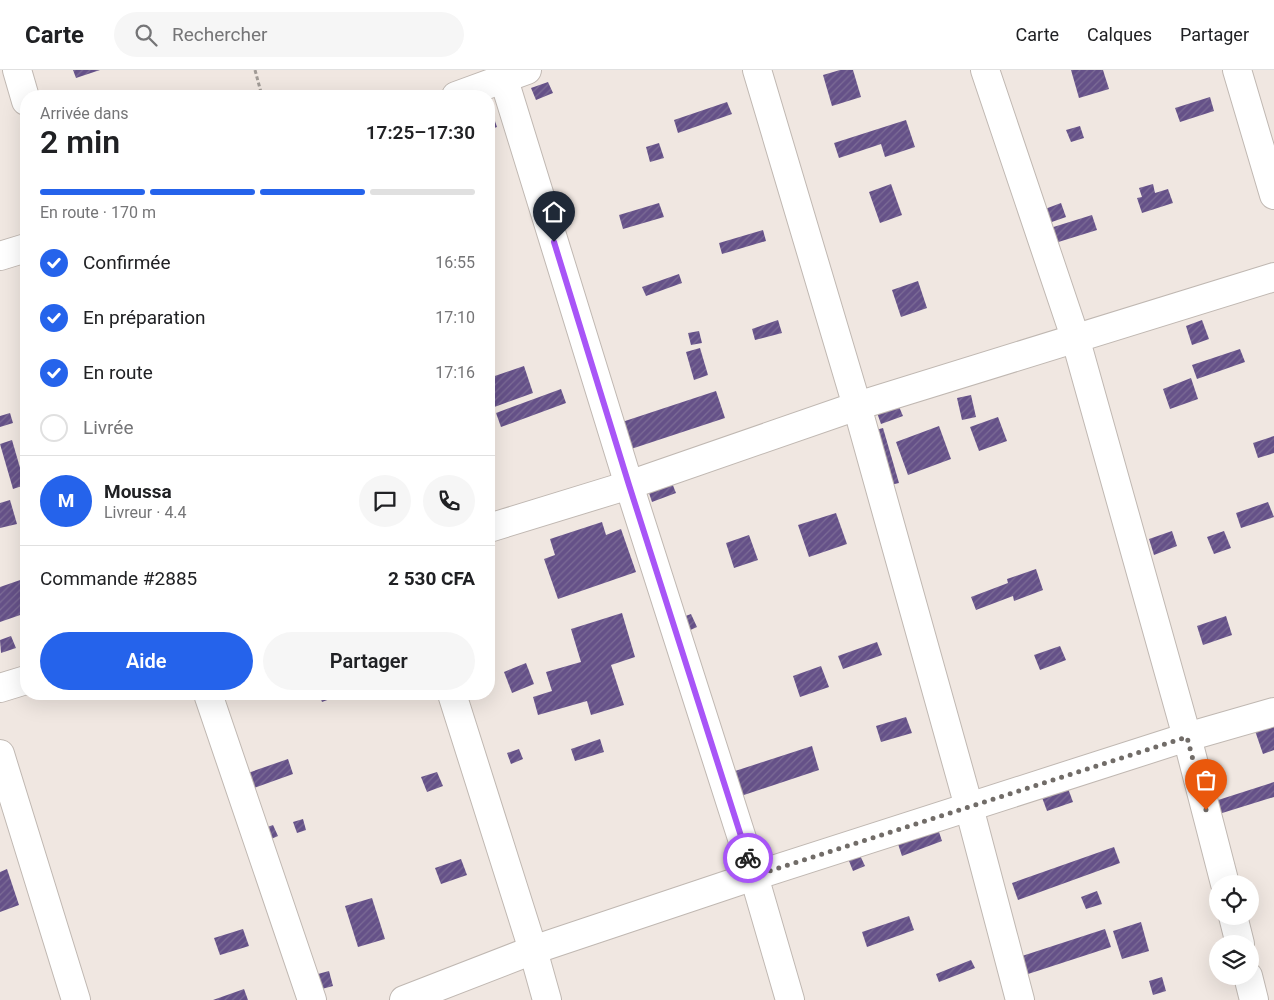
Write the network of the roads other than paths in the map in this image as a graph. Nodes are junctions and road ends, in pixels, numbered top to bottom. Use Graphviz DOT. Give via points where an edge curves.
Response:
graph roads {
  1 [pos="17,70"];
  2 [pos="757,70"];
  3 [pos="985,70"];
  4 [pos="1237,70"];
  5 [pos="511,73"];
  6 [pos="23,90"];
  7 [pos="470,90"];
  8 [pos="1274,195"];
  9 [pos="20,250"];
  10 [pos="0,256"];
  11 [pos="1274,276"];
  12 [pos="1075,337"];
  13 [pos="857,406"];
  14 [pos="629,485"];
  15 [pos="495,526"];
  16 [pos="20,682"];
  17 [pos="0,688"];
  18 [pos="210,700"];
  19 [pos="454,700"];
  20 [pos="1274,712"];
  21 [pos="1187,737"];
  22 [pos="0,754"];
  23 [pos="969,807"];
  24 [pos="1222,875"];
  25 [pos="754,876"];
  26 [pos="533,950"];
  27 [pos="1250,985"];
  28 [pos="76,1000"];
  29 [pos="312,1000"];
  30 [pos="404,1000"];
  31 [pos="547,1000"];
  32 [pos="790,1000"];
  33 [pos="1020,1000"];
  34 [pos="1254,1000"];
  1 -- 6 [label="street"];
  2 -- 13 [label="street"];
  3 -- 12 [label="street"];
  4 -- 8 [label="street"];
  5 -- 7 [label="street"];
  5 -- 14 [label="street"];
  9 -- 10 [label="street"];
  11 -- 12 [label="street"];
  12 -- 13 [label="street"];
  12 -- 21 [label="street"];
  13 -- 14 [label="street"];
  13 -- 23 [label="street"];
  14 -- 15 [label="street"];
  14 -- 25 [label="street"];
  16 -- 17 [label="street"];
  18 -- 29 [label="street"];
  19 -- 26 [label="street"];
  20 -- 21 [label="street"];
  21 -- 23 [label="street"];
  21 -- 24 [label="street"];
  22 -- 28 [label="street"];
  23 -- 25 [label="street"];
  23 -- 33 [label="street"];
  25 -- 26 [label="street"];
  25 -- 32 [label="street"];
  26 -- 30 [label="street"];
  26 -- 31 [label="street"];
  27 -- 34 [label="street"];
}
